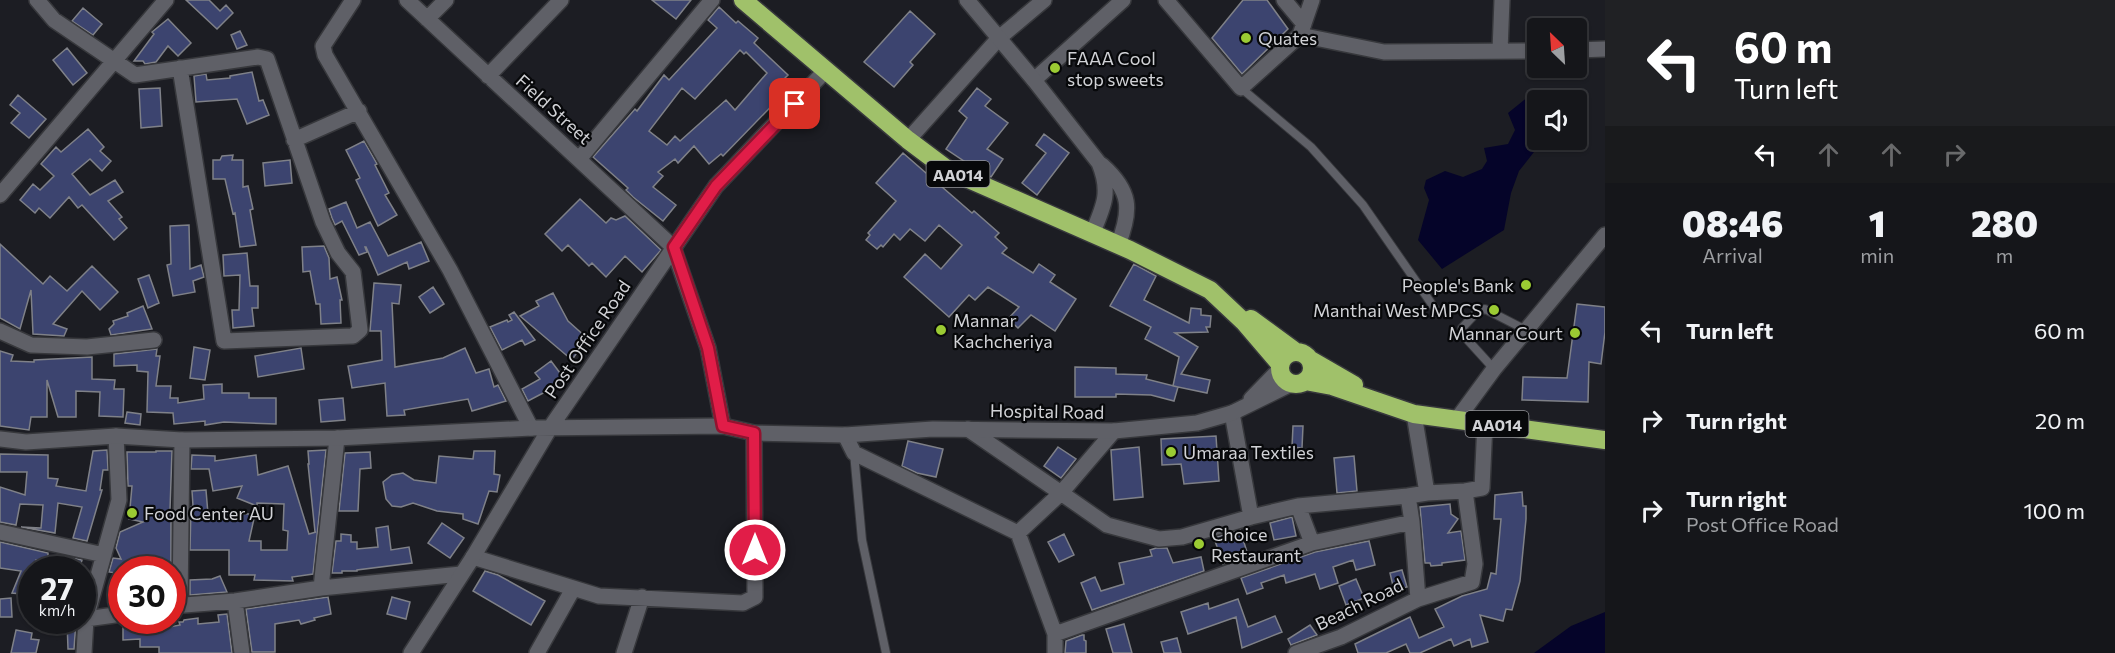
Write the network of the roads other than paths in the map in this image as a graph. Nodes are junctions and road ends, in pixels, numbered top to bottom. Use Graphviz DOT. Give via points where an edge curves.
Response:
graph roads {
  1 [pos="37,0"];
  2 [pos="166,0"];
  3 [pos="353,0"];
  4 [pos="407,0"];
  5 [pos="446,0"];
  6 [pos="561,0"];
  7 [pos="712,0"];
  8 [pos="743,0"];
  9 [pos="967,0"];
  10 [pos="1044,0"];
  11 [pos="1123,0"];
  12 [pos="1166,0"];
  13 [pos="1284,0"];
  14 [pos="1312,0"];
  15 [pos="1502,0"];
  16 [pos="427,19"];
  17 [pos="1302,29"];
  18 [pos="999,38"];
  19 [pos="1605,49"];
  20 [pos="1587,50"];
  21 [pos="1500,51"];
  22 [pos="1527,51"];
  23 [pos="115,62"];
  24 [pos="180,68"];
  25 [pos="826,70"];
  26 [pos="488,76"];
  27 [pos="1034,80"];
  28 [pos="1241,88"];
  29 [pos="359,111"];
  30 [pos="294,140"];
  31 [pos="908,140"];
  32 [pos="580,158"];
  33 [pos="1099,163"];
  34 [pos="0,195"];
  35 [pos="1092,234"];
  36 [pos="1605,236"];
  37 [pos="1118,245"];
  38 [pos="674,247"];
  39 [pos="1210,290"];
  40 [pos="1438,313"];
  41 [pos="1526,330"];
  42 [pos="0,331"];
  43 [pos="154,340"];
  44 [pos="1303,356"];
  45 [pos="1280,367"];
  46 [pos="1494,369"];
  47 [pos="1299,382"];
  48 [pos="1344,390"];
  49 [pos="1389,406"];
  50 [pos="1239,409"];
  51 [pos="1414,414"];
  52 [pos="1458,418"];
  53 [pos="1485,422"];
  54 [pos="723,426"];
  55 [pos="531,428"];
  56 [pos="550,428"];
  57 [pos="968,429"];
  58 [pos="1114,431"];
  59 [pos="754,433"];
  60 [pos="845,435"];
  61 [pos="116,436"];
  62 [pos="337,438"];
  63 [pos="0,439"];
  64 [pos="182,440"];
  65 [pos="1605,440"];
  66 [pos="854,453"];
  67 [pos="1465,491"];
  68 [pos="1061,493"];
  69 [pos="1427,494"];
  70 [pos="1408,496"];
  71 [pos="1298,506"];
  72 [pos="1251,517"];
  73 [pos="1412,522"];
  74 [pos="0,532"];
  75 [pos="1017,533"];
  76 [pos="1312,543"];
  77 [pos="104,555"];
  78 [pos="178,556"];
  79 [pos="473,557"];
  80 [pos="461,574"];
  81 [pos="96,585"];
  82 [pos="321,588"];
  83 [pos="573,589"];
  84 [pos="642,597"];
  85 [pos="1418,599"];
  86 [pos="235,601"];
  87 [pos="186,604"];
  88 [pos="86,634"];
  89 [pos="1055,634"];
  90 [pos="84,653"];
  91 [pos="242,653"];
  92 [pos="411,653"];
  93 [pos="537,653"];
  94 [pos="624,653"];
  95 [pos="886,653"];
  96 [pos="1055,653"];
  97 [pos="1296,653"];
  1 -- 23 [label="street" via="54,20"];
  2 -- 23 [label="street"];
  3 -- 29 [label="street" via="323,46"];
  4 -- 16 [label="street, Field Street"];
  5 -- 16 [label="street"];
  6 -- 26 [label="street"];
  7 -- 32 [label="street"];
  8 -- 25 [label="highway, AA014"];
  9 -- 18 [label="street"];
  10 -- 18 [label="street"];
  11 -- 27 [label="street"];
  12 -- 28 [label="street"];
  13 -- 17 [label="street"];
  14 -- 17 [label="street"];
  15 -- 21 [label="street"];
  16 -- 26 [label="street, Field Street"];
  17 -- 21 [label="street" via="1384,52"];
  17 -- 28 [label="street"];
  18 -- 27 [label="street"];
  18 -- 31 [label="street"];
  19 -- 20 [label="street"];
  21 -- 22 [label="street"];
  23 -- 24 [label="street" via="135,75"];
  23 -- 34 [label="street"];
  24 -- 30 [label="street" via="267,59"];
  24 -- 30 [label="street" via="224,341 353,336 360,330 353,272 322,222"];
  25 -- 31 [label="highway, AA014"];
  25 -- 38 [label="street, Post Office Road" via="716,186"];
  26 -- 32 [label="street, Field Street"];
  27 -- 33 [label="street"];
  28 -- 40 [label="lane" via="1311,147 1363,205"];
  29 -- 30 [label="street"];
  29 -- 55 [label="street" via="450,270"];
  31 -- 35 [label="highway, AA014" via="948,170"];
  32 -- 38 [label="street, Field Street"];
  33 -- 35 [label="street" via="1106,178 1106,194"];
  33 -- 37 [label="street" via="1122,187 1127,220"];
  35 -- 37 [label="highway, AA014"];
  36 -- 41 [label="street"];
  37 -- 39 [label="highway, AA014"];
  38 -- 54 [label="street" via="708,348"];
  38 -- 56 [label="street, Post Office Road"];
  39 -- 44 [label="highway, AA014"];
  39 -- 45 [label="highway, AA014" via="1244,322"];
  41 -- 46 [label="street"];
  41 -- 46 [label="lane" via="1485,309 1462,328 1464,336"];
  42 -- 43 [label="street" via="31,345 87,346"];
  44 -- 45 [label="highway" via="1286,355"];
  44 -- 47 [label="highway" via="1311,371"];
  44 -- 49 [label="highway, AA014"];
  45 -- 47 [label="highway" via="1284,378"];
  45 -- 50 [label="street"];
  46 -- 52 [label="street"];
  47 -- 48 [label="highway, AA014"];
  47 -- 50 [label="street, Hospital Road"];
  48 -- 49 [label="highway, AA014"];
  48 -- 50 [label="street, Hospital Road" via="1304,389"];
  49 -- 51 [label="highway, AA014"];
  50 -- 58 [label="street, Hospital Road" via="1197,423"];
  50 -- 72 [label="street"];
  51 -- 52 [label="highway, AA014"];
  51 -- 69 [label="street"];
  52 -- 53 [label="highway, AA014"];
  53 -- 65 [label="highway, AA014"];
  53 -- 67 [label="street" via="1482,488"];
  54 -- 56 [label="street, Hospital Road"];
  54 -- 59 [label="street, Hospital Road"];
  55 -- 56 [label="street, Hospital Road"];
  55 -- 62 [label="street, Hospital Road"];
  56 -- 79 [label="street, Post Office Road"];
  57 -- 58 [label="street, Hospital Road"];
  57 -- 60 [label="street, Hospital Road"];
  57 -- 68 [label="street"];
  58 -- 68 [label="street"];
  59 -- 60 [label="street, Hospital Road"];
  59 -- 84 [label="street" via="755,597 743,603"];
  60 -- 66 [label="street"];
  61 -- 63 [label="street, Hospital Road" via="26,442"];
  61 -- 64 [label="street, Hospital Road"];
  61 -- 77 [label="street" via="119,500"];
  62 -- 64 [label="street, Hospital Road"];
  62 -- 82 [label="street"];
  64 -- 78 [label="street"];
  66 -- 75 [label="street"];
  66 -- 95 [label="lane" via="862,540"];
  67 -- 69 [label="street"];
  67 -- 85 [label="street" via="1475,564 1472,582"];
  68 -- 72 [label="street" via="1107,525 1158,539 1182,537"];
  68 -- 75 [label="street"];
  69 -- 70 [label="street"];
  70 -- 71 [label="street"];
  70 -- 73 [label="street, Beach Road"];
  71 -- 72 [label="street"];
  71 -- 76 [label="street"];
  73 -- 76 [label="street"];
  73 -- 85 [label="street, Beach Road"];
  74 -- 77 [label="street"];
  75 -- 89 [label="street"];
  76 -- 89 [label="street"];
  77 -- 81 [label="street"];
  79 -- 80 [label="street, Post Office Road"];
  79 -- 83 [label="street"];
  80 -- 82 [label="street"];
  80 -- 92 [label="street, Post Office Road"];
  82 -- 86 [label="street"];
  83 -- 84 [label="street" via="599,596"];
  83 -- 93 [label="street"];
  84 -- 94 [label="street"];
  85 -- 97 [label="street, Beach Road" via="1341,637"];
  86 -- 87 [label="street"];
  86 -- 91 [label="street"];
  88 -- 90 [label="street"];
  89 -- 96 [label="street"];
}
